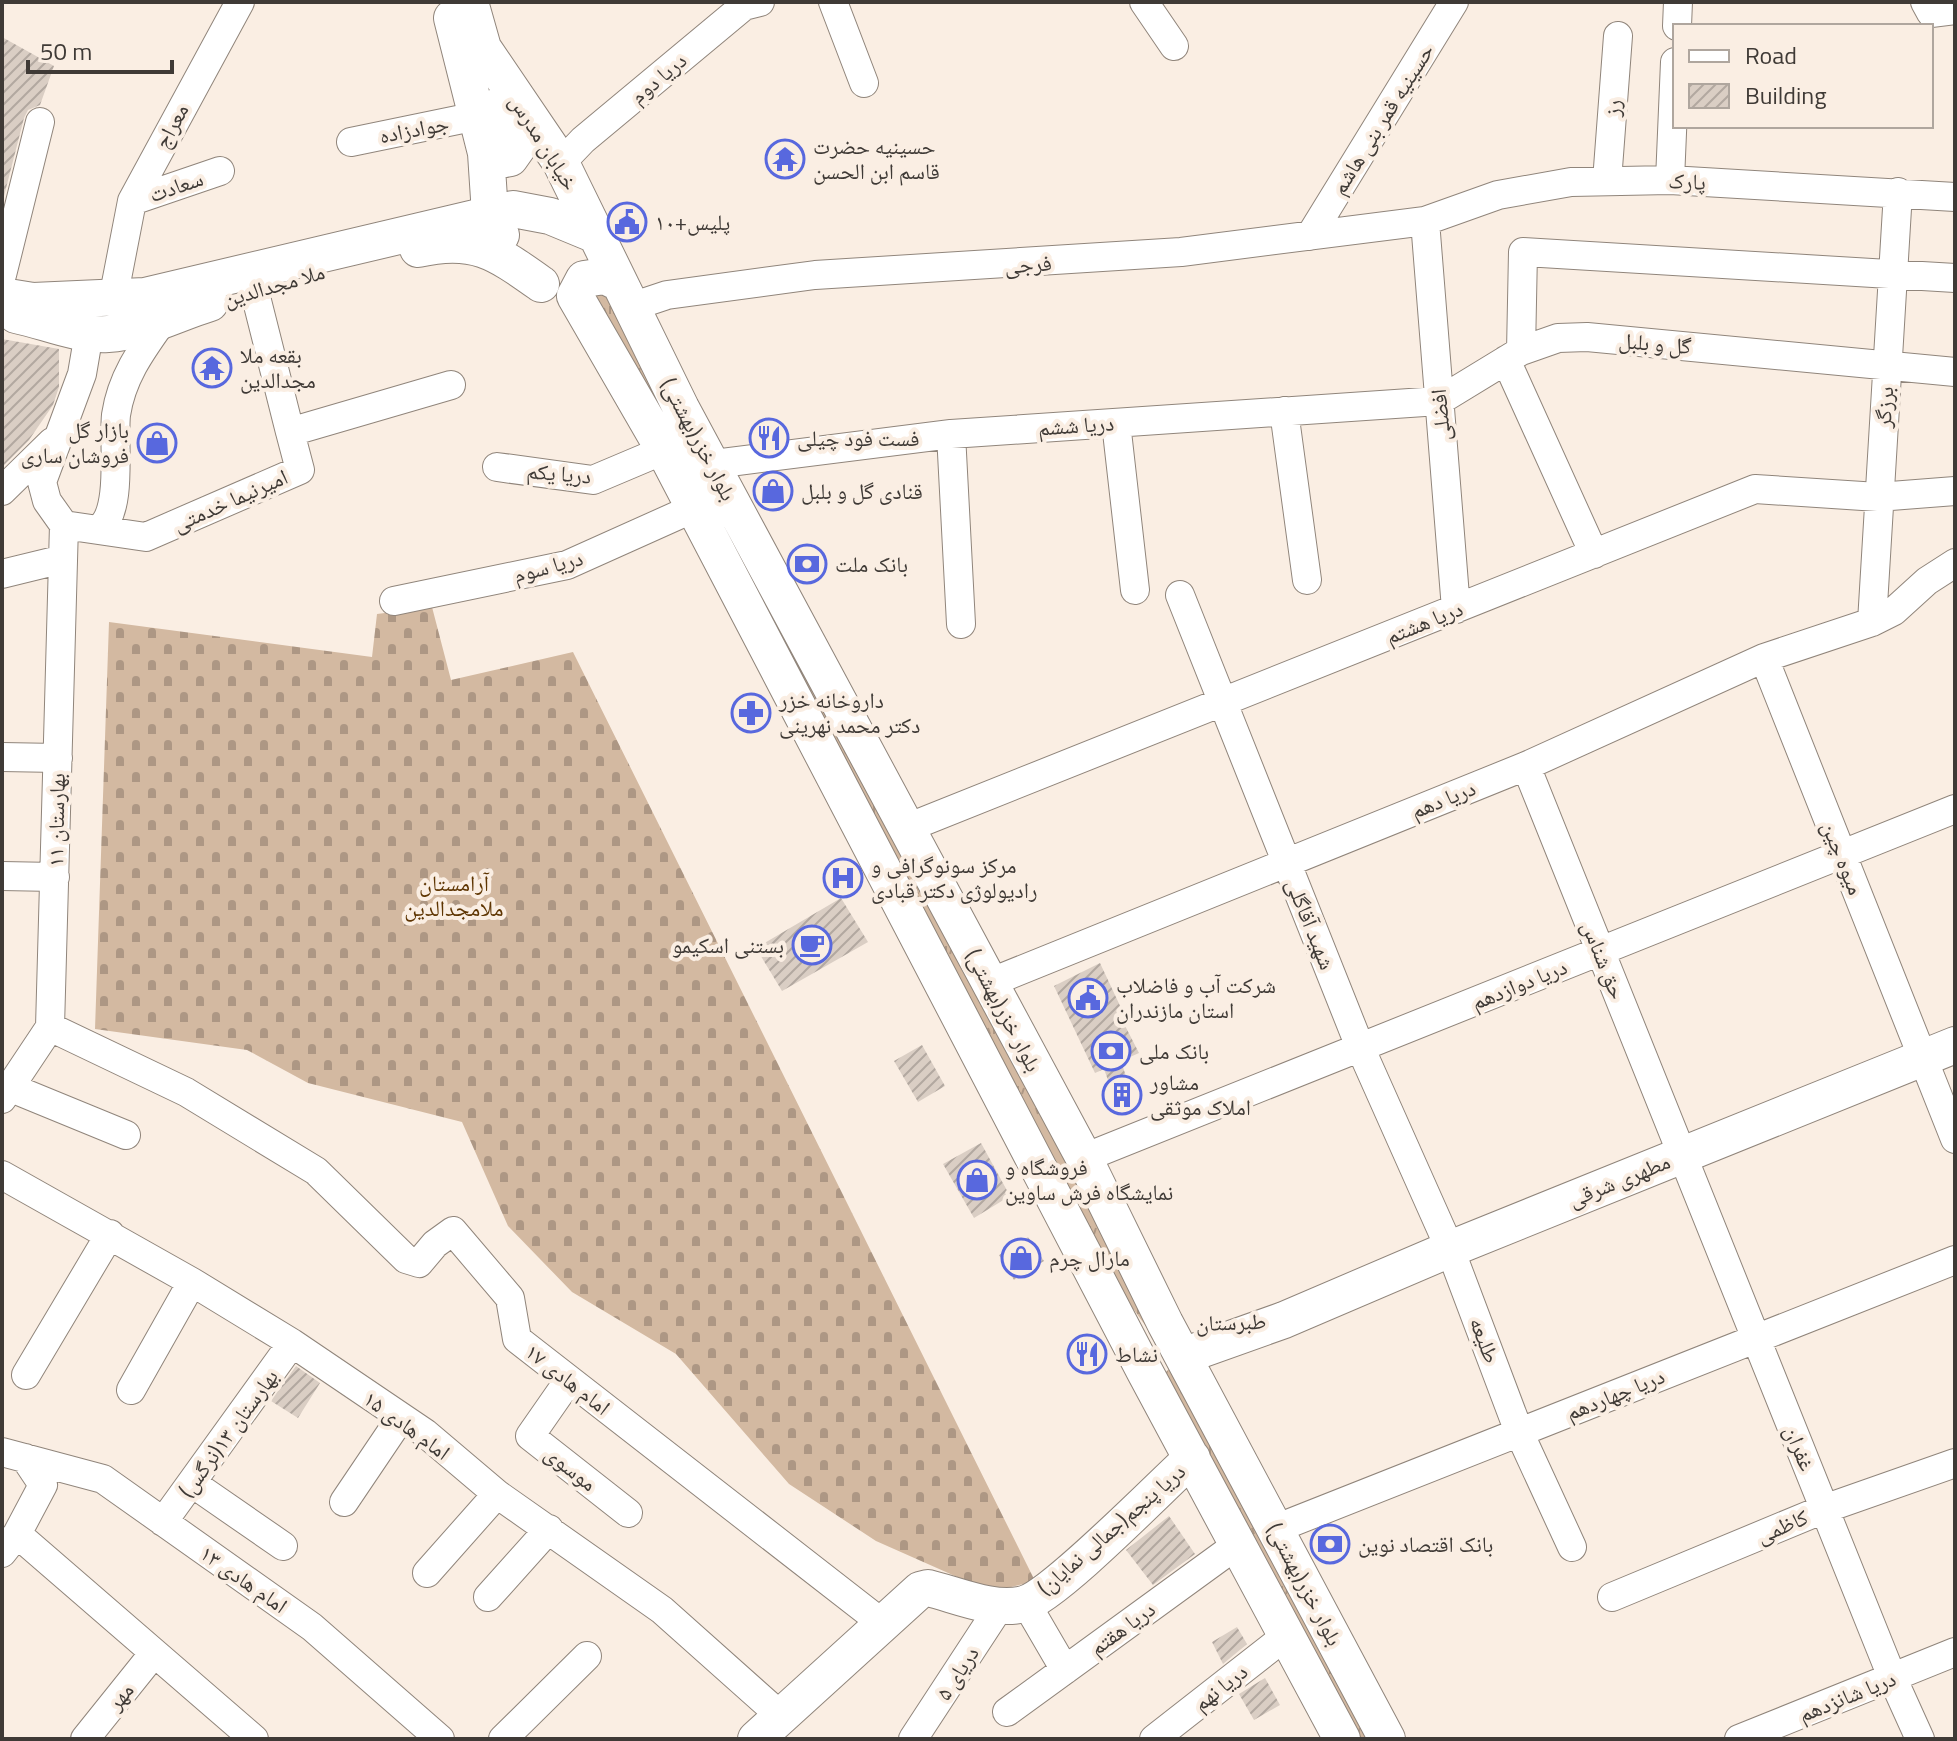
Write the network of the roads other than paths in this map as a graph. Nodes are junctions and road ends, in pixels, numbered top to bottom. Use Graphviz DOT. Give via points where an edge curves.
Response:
graph roads {
  1 [pos="240,2"];
  2 [pos="449,2"];
  3 [pos="470,2"];
  4 [pos="760,2"];
  5 [pos="833,2"];
  6 [pos="1144,2"];
  7 [pos="1454,2"];
  8 [pos="1678,2"];
  9 [pos="1925,2"];
  10 [pos="1955,10"];
  11 [pos="1677,24"];
  12 [pos="1618,36"];
  13 [pos="1174,46"];
  14 [pos="483,48"];
  15 [pos="864,83"];
  16 [pos="1673,109"];
  17 [pos="477,116"];
  18 [pos="40,122"];
  19 [pos="351,142"];
  20 [pos="486,153"];
  21 [pos="561,163"];
  22 [pos="220,171"];
  23 [pos="1670,180"];
  24 [pos="1607,181"];
  25 [pos="1898,192"];
  26 [pos="1955,197"];
  27 [pos="132,201"];
  28 [pos="490,214"];
  29 [pos="1425,221"];
  30 [pos="596,235"];
  31 [pos="1310,236"];
  32 [pos="1893,274"];
  33 [pos="2,275"];
  34 [pos="1955,278"];
  35 [pos="541,284"];
  36 [pos="254,289"];
  37 [pos="625,295"];
  38 [pos="2,296"];
  39 [pos="2,311"];
  40 [pos="97,311"];
  41 [pos="166,316"];
  42 [pos="1514,356"];
  43 [pos="1887,365"];
  44 [pos="1955,372"];
  45 [pos="451,385"];
  46 [pos="1439,401"];
  47 [pos="1284,411"];
  48 [pos="1116,423"];
  49 [pos="290,432"];
  50 [pos="951,434"];
  51 [pos="58,436"];
  52 [pos="664,450"];
  53 [pos="714,464"];
  54 [pos="497,467"];
  55 [pos="2,491"];
  56 [pos="1955,491"];
  57 [pos="1878,497"];
  58 [pos="694,508"];
  59 [pos="64,525"];
  60 [pos="100,528"];
  61 [pos="1594,554"];
  62 [pos="63,559"];
  63 [pos="1955,563"];
  64 [pos="2,574"];
  65 [pos="1307,580"];
  66 [pos="1135,590"];
  67 [pos="1180,595"];
  68 [pos="394,601"];
  69 [pos="1456,609"];
  70 [pos="1883,617"];
  71 [pos="961,624"];
  72 [pos="1764,658"];
  73 [pos="1223,703"];
  74 [pos="2,757"];
  75 [pos="58,758"];
  76 [pos="1526,766"];
  77 [pos="1955,809"];
  78 [pos="907,828"];
  79 [pos="1841,855"];
  80 [pos="1286,861"];
  81 [pos="2,876"];
  82 [pos="55,877"];
  83 [pos="1600,951"];
  84 [pos="989,983"];
  85 [pos="50,1027"];
  86 [pos="1360,1047"];
  87 [pos="1939,1051"];
  88 [pos="5,1093"];
  89 [pos="126,1135"];
  90 [pos="1955,1139"];
  91 [pos="1682,1155"];
  92 [pos="1084,1158"];
  93 [pos="2,1175"];
  94 [pos="110,1234"];
  95 [pos="1450,1249"];
  96 [pos="1955,1260"];
  97 [pos="192,1282"];
  98 [pos="1284,1320"];
  99 [pos="1165,1323"];
  100 [pos="1756,1339"];
  101 [pos="292,1343"];
  102 [pos="1183,1356"];
  103 [pos="1145,1372"];
  104 [pos="26,1375"];
  105 [pos="569,1380"];
  106 [pos="131,1390"];
  107 [pos="400,1419"];
  108 [pos="1519,1432"];
  109 [pos="14,1455"];
  110 [pos="1192,1458"];
  111 [pos="1955,1463"];
  112 [pos="192,1483"];
  113 [pos="497,1494"];
  114 [pos="344,1502"];
  115 [pos="1824,1509"];
  116 [pos="628,1513"];
  117 [pos="163,1522"];
  118 [pos="549,1529"];
  119 [pos="1275,1529"];
  120 [pos="10,1544"];
  121 [pos="1238,1544"];
  122 [pos="283,1546"];
  123 [pos="1572,1547"];
  124 [pos="427,1573"];
  125 [pos="488,1597"];
  126 [pos="1612,1597"];
  127 [pos="1013,1605"];
  128 [pos="882,1623"];
  129 [pos="1287,1635"];
  130 [pos="1955,1652"];
  131 [pos="154,1653"];
  132 [pos="587,1656"];
  133 [pos="1065,1670"];
  134 [pos="1892,1677"];
  135 [pos="1007,1712"];
  136 [pos="769,1728"];
  137 [pos="242,1735"];
  138 [pos="85,1739"];
  139 [pos="440,1739"];
  140 [pos="503,1739"];
  141 [pos="913,1739"];
  142 [pos="1154,1739"];
  143 [pos="1342,1739"];
  144 [pos="1387,1739"];
  145 [pos="1739,1739"];
  146 [pos="1920,1739"];
  1 -- 27 [label="street, معراج"];
  2 -- 17 [label="main road, خیابان مدرس"];
  3 -- 14 [label="main road, خیابان مدرس"];
  4 -- 21 [label="street, دریا دوم" via="744,6"];
  5 -- 15 [label="street"];
  6 -- 13 [label="street"];
  7 -- 31 [label="street, حسینیه قمر بنی هاشم"];
  8 -- 11 [label="street"];
  9 -- 10 [label="street" via="1931,13"];
  12 -- 24 [label="street, رز"];
  14 -- 20 [label="main road" via="505,111 522,141 510,158"];
  14 -- 21 [label="main road, خیابان مدرس"];
  16 -- 23 [label="street"];
  17 -- 19 [label="street, جوادزاده"];
  17 -- 20 [label="main road, خیابان مدرس"];
  18 -- 33 [label="street"];
  20 -- 28 [label="main road, خیابان مدرس"];
  21 -- 30 [label="main road, خیابان مدرس"];
  22 -- 27 [label="street, سعادت"];
  23 -- 24 [label="street, پارک"];
  23 -- 25 [label="street, پارک"];
  24 -- 29 [label="street, پارک" via="1498,195"];
  25 -- 26 [label="street, پارک"];
  25 -- 32 [label="street, برزگر"];
  27 -- 40 [label="street, معراج" via="119,256"];
  28 -- 30 [label="main road, ملا مجدالدین" via="513,209 550,216"];
  28 -- 35 [label="main road" via="497,231"];
  28 -- 40 [label="main road, ملا مجدالدین"];
  29 -- 31 [label="street, فرجی"];
  29 -- 46 [label="street, افضلی"];
  30 -- 37 [label="main road, خیابان مدرس"];
  31 -- 37 [label="street, فرجی" via="1181,252 815,275 667,295"];
  32 -- 34 [label="street"];
  32 -- 42 [label="street" via="1523,252"];
  32 -- 43 [label="street, برزگر"];
  35 -- 36 [label="main road, ملا مجدالدین" via="499,254 450,242"];
  35 -- 52 [label="main road"];
  36 -- 41 [label="main road, ملا مجدالدین"];
  36 -- 49 [label="street"];
  37 -- 52 [label="main road" via="595,275 584,279 575,296"];
  37 -- 53 [label="main road, بلوار خزر(بهشتی)"];
  38 -- 40 [label="main road, ملا مجدالدین"];
  39 -- 40 [label="main road, ملا مجدالدین"];
  40 -- 41 [label="main road, ملا مجدالدین" via="135,329"];
  40 -- 51 [label="street, معراج" via="82,374"];
  41 -- 60 [label="street" via="132,363 123,386 116,414 112,512"];
  42 -- 43 [label="street, گل و بلبل" via="1558,338 1587,337"];
  42 -- 46 [label="street, گل و بلبل"];
  42 -- 61 [label="street"];
  43 -- 44 [label="street, گل و بلبل"];
  43 -- 57 [label="street, برزگر"];
  45 -- 49 [label="street, امیرنیما خدمتی"];
  46 -- 47 [label="street, دریا ششم"];
  46 -- 69 [label="street, افضلی"];
  47 -- 48 [label="street, دریا ششم"];
  47 -- 65 [label="street"];
  48 -- 50 [label="street, دریا ششم"];
  48 -- 66 [label="street"];
  49 -- 60 [label="street, امیرنیما خدمتی" via="300,470 146,537"];
  50 -- 53 [label="street, دریا ششم"];
  50 -- 71 [label="street"];
  51 -- 55 [label="street"];
  51 -- 59 [label="street, معراج" via="42,482 47,501"];
  52 -- 54 [label="street, دریا یکم" via="593,480"];
  52 -- 58 [label="main road, بلوار خزر(بهشتی)"];
  53 -- 78 [label="main road, بلوار خزر(بهشتی)"];
  56 -- 57 [label="street, دریا هشتم"];
  57 -- 61 [label="street, دریا هشتم" via="1755,489"];
  57 -- 70 [label="street, برزگر"];
  58 -- 68 [label="street, دریا سوم" via="567,565"];
  58 -- 103 [label="main road, بلوار خزر(بهشتی)"];
  59 -- 60 [label="street"];
  59 -- 62 [label="street, بهارستان ۱۱"];
  61 -- 69 [label="street, دریا هشتم"];
  62 -- 64 [label="street"];
  62 -- 75 [label="street, بهارستان ۱۱"];
  63 -- 70 [label="street"];
  67 -- 73 [label="street, شهید آقاگلی"];
  69 -- 73 [label="street, دریا هشتم"];
  70 -- 72 [label="street, دریا دهم"];
  72 -- 76 [label="street, دریا دهم"];
  72 -- 79 [label="street, میوه چین"];
  73 -- 78 [label="street, دریا هشتم"];
  73 -- 80 [label="street, شهید آقاگلی"];
  74 -- 75 [label="street"];
  75 -- 82 [label="street, بهارستان ۱۱"];
  76 -- 80 [label="street, دریا دهم"];
  76 -- 83 [label="street, حق شناس"];
  77 -- 79 [label="street, دریا دوازدهم"];
  78 -- 84 [label="main road, بلوار خزر(بهشتی)"];
  79 -- 83 [label="street, دریا دوازدهم"];
  79 -- 87 [label="street, میوه چین"];
  80 -- 84 [label="street, دریا دهم"];
  80 -- 86 [label="street, شهید آقاگلی"];
  81 -- 82 [label="street"];
  82 -- 85 [label="street, بهارستان ۱۱"];
  83 -- 86 [label="street, دریا دوازدهم"];
  83 -- 91 [label="street, حق شناس"];
  84 -- 92 [label="main road, بلوار خزر(بهشتی)"];
  85 -- 88 [label="street"];
  85 -- 105 [label="street, امام هادی ۱۷" via="186,1092 316,1171 406,1259 419,1263 453,1231 510,1298 517,1339"];
  86 -- 92 [label="street, دریا دوازدهم"];
  86 -- 95 [label="street, شهید آقاگلی"];
  87 -- 90 [label="street"];
  87 -- 91 [label="main road, مطهری شرقی"];
  88 -- 89 [label="street"];
  91 -- 95 [label="main road, مطهری شرقی"];
  91 -- 100 [label="street, غفران"];
  92 -- 99 [label="main road, بلوار خزر(بهشتی)"];
  93 -- 94 [label="street, امام هادی ۱۵"];
  94 -- 97 [label="street, امام هادی ۱۵"];
  94 -- 104 [label="street"];
  95 -- 98 [label="main road, مطهری شرقی"];
  95 -- 108 [label="street, طلیعه"];
  96 -- 100 [label="street, دریا چهاردهم"];
  97 -- 101 [label="street, امام هادی ۱۵"];
  97 -- 106 [label="street"];
  98 -- 99 [label="main road, طبرستان" via="1219,1326"];
  98 -- 102 [label="main road, طبرستان"];
  99 -- 102 [label="main road, بلوار خزر(بهشتی)"];
  100 -- 108 [label="street, دریا چهاردهم"];
  100 -- 115 [label="street, غفران"];
  101 -- 107 [label="street, امام هادی ۱۵"];
  101 -- 112 [label="street, بهارستان ۱۳(نرگس)"];
  102 -- 103 [label="street"];
  102 -- 119 [label="main road, بلوار خزر(بهشتی)"];
  103 -- 110 [label="main road, بلوار خزر(بهشتی)"];
  105 -- 116 [label="street, موسوی" via="530,1436"];
  105 -- 128 [label="street, امام هادی ۱۷"];
  107 -- 113 [label="street, امام هادی ۱۵" via="425,1433"];
  107 -- 114 [label="street"];
  108 -- 119 [label="street, دریا چهاردهم"];
  108 -- 123 [label="street"];
  109 -- 117 [label="street, امام هادی ١٣" via="103,1479"];
  109 -- 120 [label="street" via="43,1485"];
  110 -- 121 [label="main road, بلوار خزر(بهشتی)"];
  110 -- 127 [label="main road, دریا پنجم(جمالی نمایان)" via="1068,1572"];
  111 -- 115 [label="street, کاظمی"];
  112 -- 117 [label="street, بهارستان ۱۳(نرگس)"];
  112 -- 122 [label="street"];
  113 -- 118 [label="street, امام هادی ۱۵"];
  113 -- 124 [label="street"];
  115 -- 126 [label="street, کاظمی"];
  115 -- 134 [label="street, غفران"];
  117 -- 139 [label="street, امام هادی ١٣" via="312,1627"];
  118 -- 125 [label="street"];
  118 -- 136 [label="street, امام هادی ۱۵" via="662,1610"];
  119 -- 144 [label="main road, بلوار خزر(بهشتی)"];
  120 -- 131 [label="street"];
  121 -- 129 [label="main road, بلوار خزر(بهشتی)"];
  121 -- 133 [label="street, دریا هقتم"];
  127 -- 128 [label="main road" via="928,1588"];
  127 -- 133 [label="street"];
  127 -- 141 [label="street, دریای ۵"];
  128 -- 136 [label="main road"];
  129 -- 142 [label="street, دریا نهم"];
  129 -- 143 [label="main road, بلوار خزر(بهشتی)"];
  130 -- 134 [label="street, دریا شانزدهم"];
  131 -- 137 [label="street"];
  131 -- 138 [label="street, مهر"];
  132 -- 140 [label="street"];
  133 -- 135 [label="street, دریا هقتم"];
  134 -- 145 [label="street, دریا شانزدهم"];
  134 -- 146 [label="street, غفران"];
}
